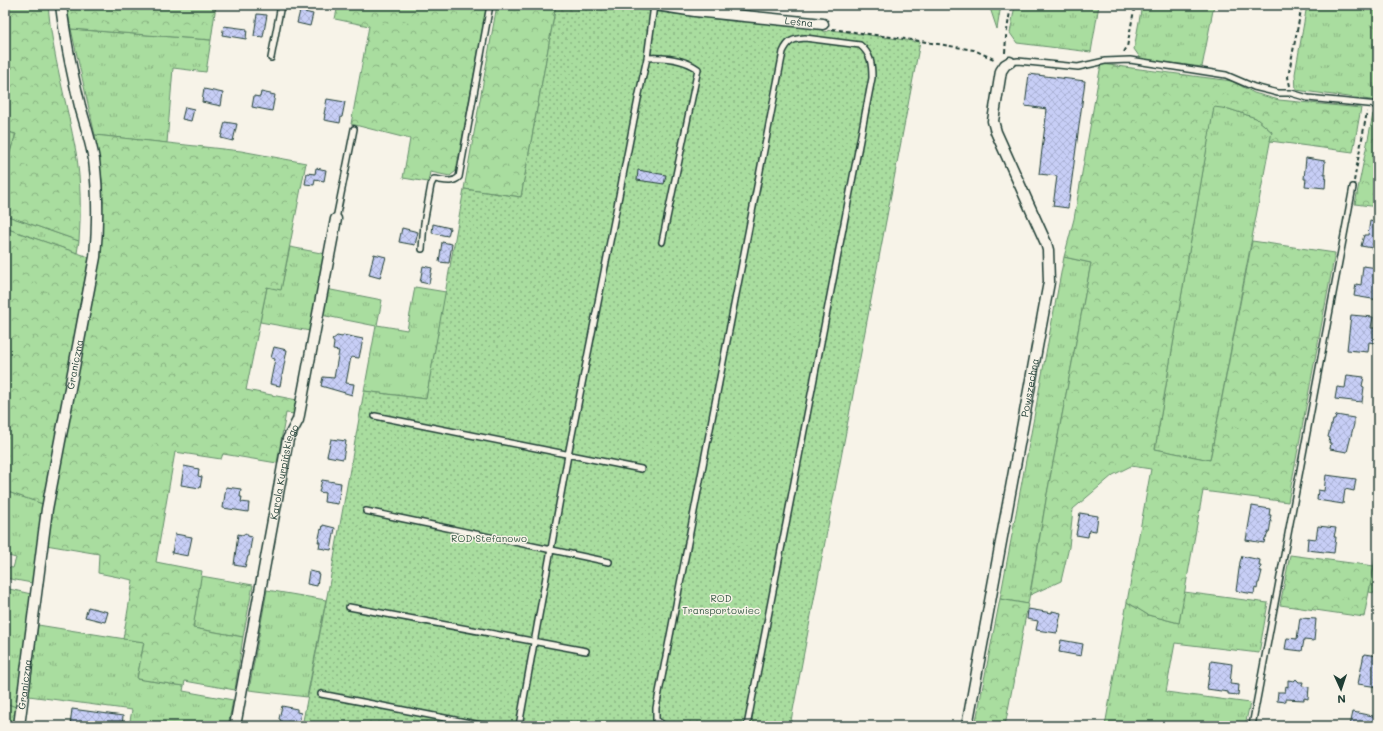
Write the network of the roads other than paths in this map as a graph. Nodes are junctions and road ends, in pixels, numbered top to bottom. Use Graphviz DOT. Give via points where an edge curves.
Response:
graph roads {
  1 [pos="60,5"];
  2 [pos="281,5"];
  3 [pos="490,5"];
  4 [pos="655,5"];
  5 [pos="823,24"];
  6 [pos="271,58"];
  7 [pos="647,58"];
  8 [pos="1008,63"];
  9 [pos="1378,105"];
  10 [pos="354,129"];
  11 [pos="1353,187"];
  12 [pos="336,220"];
  13 [pos="662,242"];
  14 [pos="422,249"];
  15 [pos="375,416"];
  16 [pos="568,455"];
  17 [pos="641,469"];
  18 [pos="366,511"];
  19 [pos="552,550"];
  20 [pos="609,562"];
  21 [pos="349,607"];
  22 [pos="535,642"];
  23 [pos="586,651"];
  24 [pos="321,694"];
  25 [pos="19,726"];
  26 [pos="236,726"];
  27 [pos="486,726"];
  28 [pos="519,726"];
  29 [pos="665,726"];
  30 [pos="747,726"];
  31 [pos="967,726"];
  32 [pos="1252,726"];
  1 -- 25 [label="street, Graniczna" via="64,33 94,159 97,231 95,257 47,509"];
  2 -- 6 [label="lane"];
  3 -- 14 [label="lane" via="459,177 455,181 434,179 424,223"];
  4 -- 5 [label="street, Leśna"];
  4 -- 7 [label="lane"];
  7 -- 13 [label="lane" via="662,57 692,64 698,69"];
  7 -- 16 [label="lane"];
  8 -- 9 [label="lane" via="1018,61 1078,66 1120,60 1151,63 1226,74 1254,87 1278,93"];
  8 -- 31 [label="street, Powszechna" via="1001,71 993,121 1046,242 1049,282"];
  10 -- 12 [label="lane"];
  11 -- 32 [label="lane"];
  12 -- 26 [label="street, Karola Kurpińskiego" via="298,420 288,439"];
  15 -- 16 [label="lane"];
  16 -- 17 [label="lane"];
  16 -- 19 [label="lane"];
  18 -- 19 [label="lane"];
  19 -- 20 [label="lane"];
  19 -- 22 [label="lane"];
  21 -- 22 [label="lane"];
  22 -- 23 [label="lane"];
  22 -- 28 [label="lane"];
  24 -- 27 [label="lane"];
  29 -- 30 [label="lane" via="656,720 656,708 783,52 789,42 805,38 860,45 870,58 872,78"];
}
